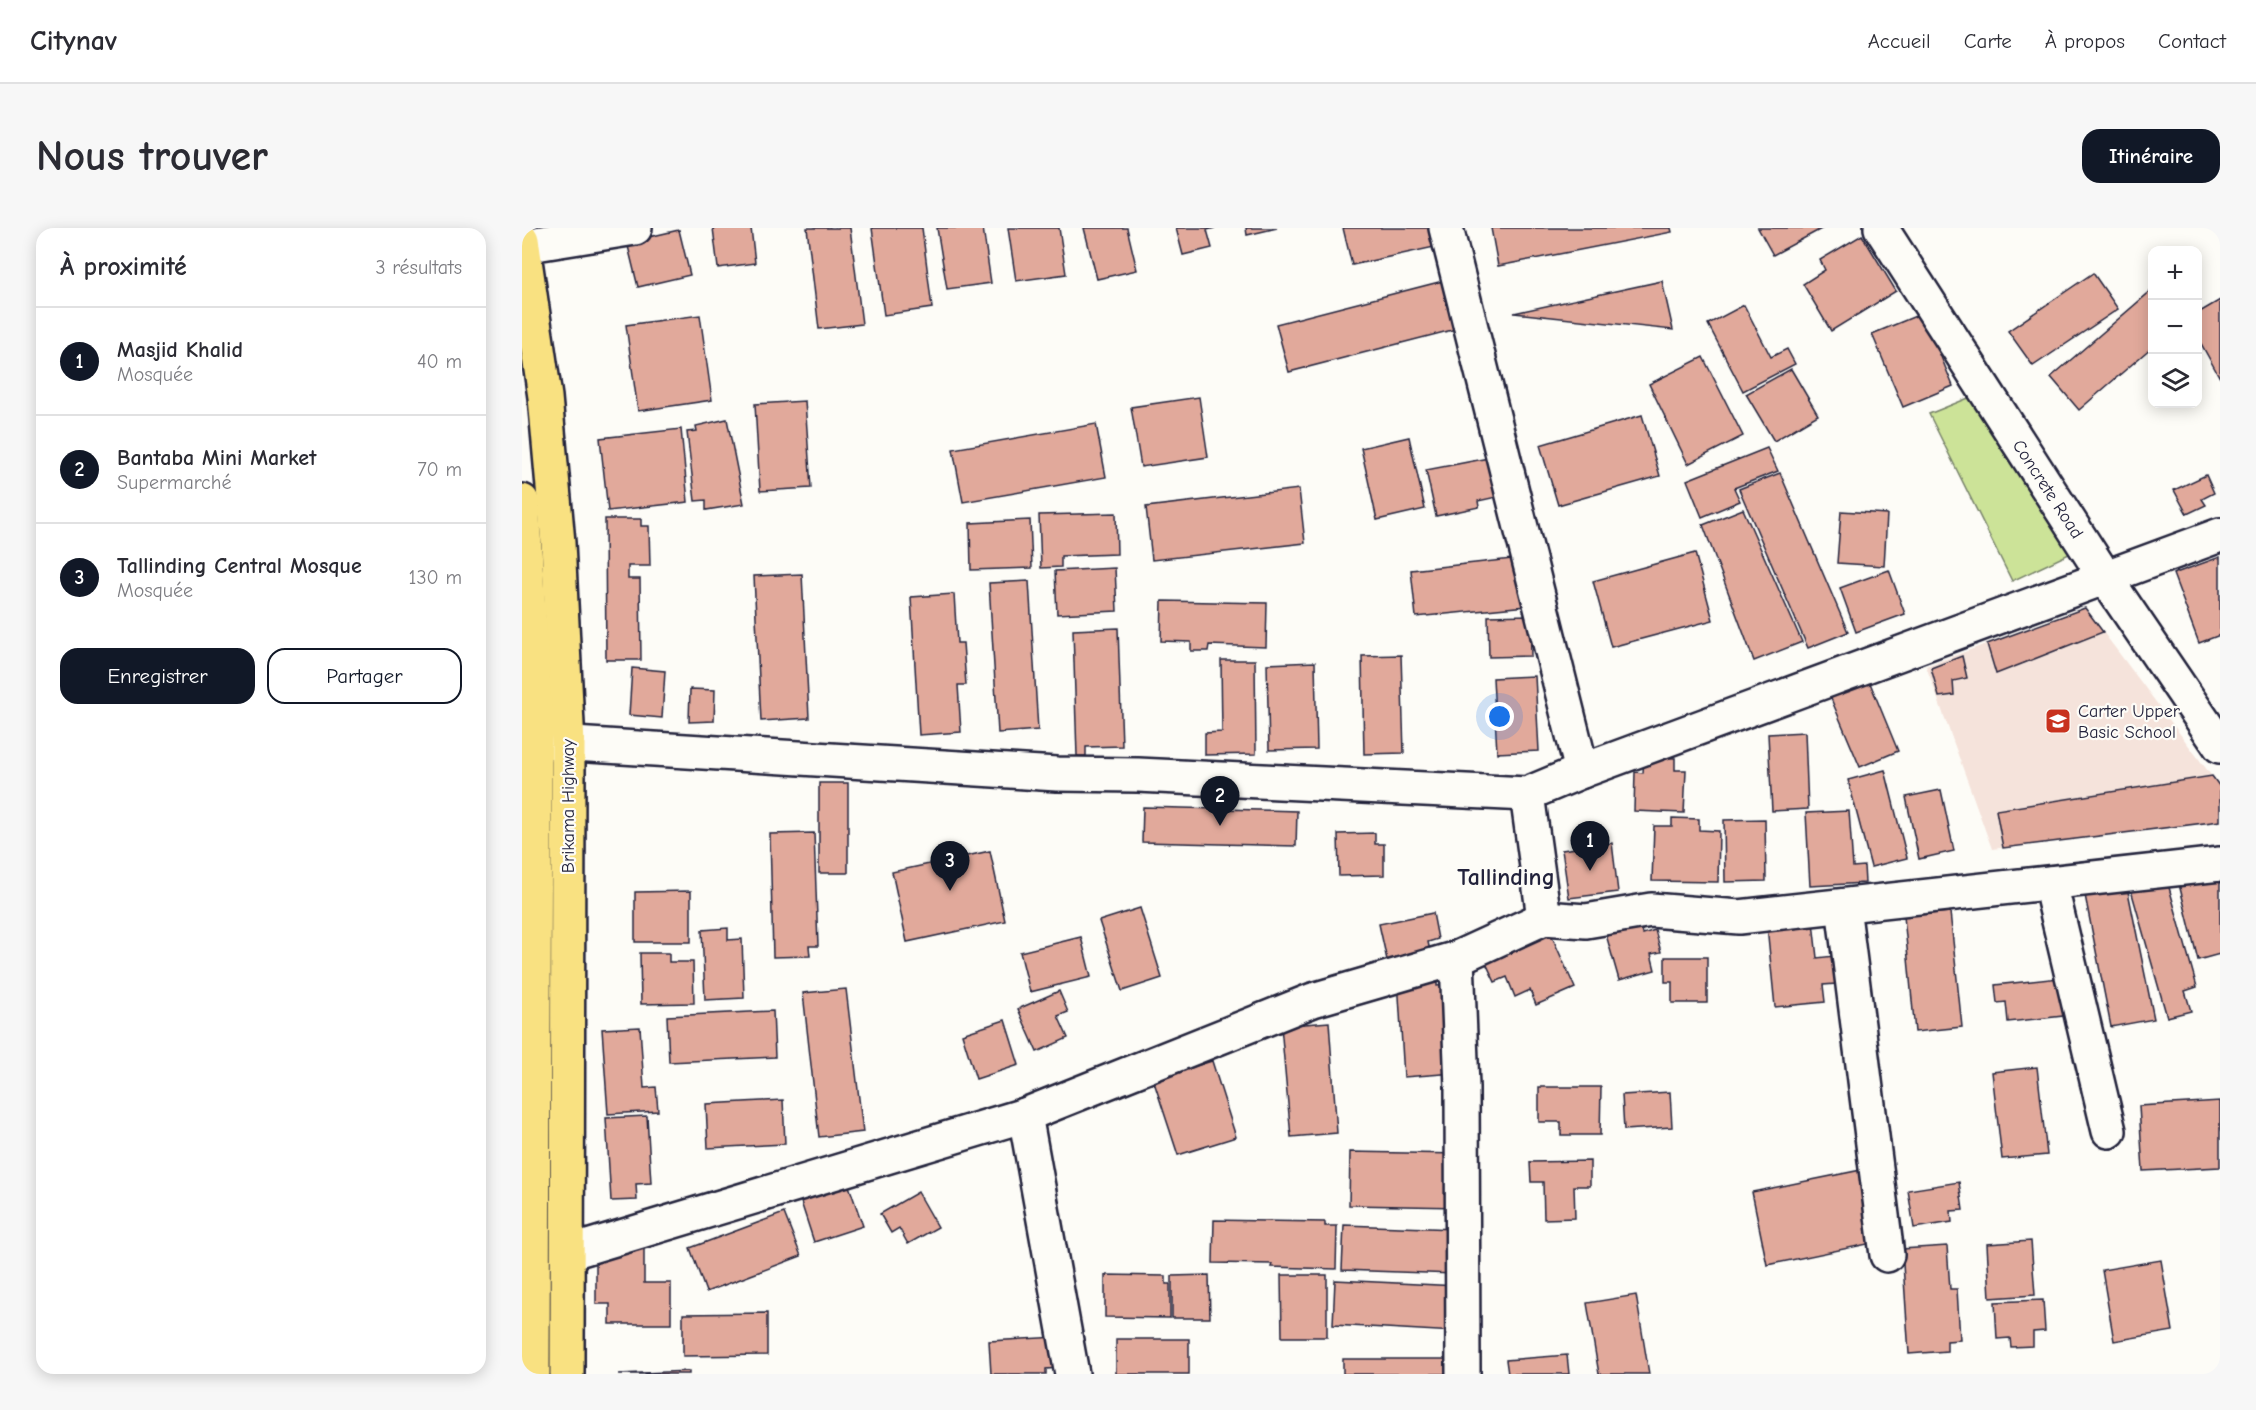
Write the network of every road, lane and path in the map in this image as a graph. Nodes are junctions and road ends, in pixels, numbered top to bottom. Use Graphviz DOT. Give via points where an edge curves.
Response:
graph roads {
  1 [pos="635,228"];
  2 [pos="1446,228"];
  3 [pos="1881,228"];
  4 [pos="522,243"];
  5 [pos="522,501"];
  6 [pos="2220,535"];
  7 [pos="2105,577"];
  8 [pos="529,696"];
  9 [pos="529,739"];
  10 [pos="568,745"];
  11 [pos="2220,746"];
  12 [pos="1582,771"];
  13 [pos="1527,794"];
  14 [pos="2220,864"];
  15 [pos="2050,884"];
  16 [pos="1843,906"];
  17 [pos="1544,918"];
  18 [pos="1456,958"];
  19 [pos="1025,1115"];
  20 [pos="2109,1131"];
  21 [pos="568,1253"];
  22 [pos="1887,1255"];
  23 [pos="528,1261"];
  24 [pos="532,1374"];
  25 [pos="567,1374"];
  26 [pos="1072,1374"];
  27 [pos="1463,1374"];
  1 -- 4 [label="street"];
  2 -- 12 [label="street"];
  3 -- 7 [label="street, Concrete Road"];
  4 -- 10 [label="highway, Brikama Highway" via="545,397 558,543"];
  5 -- 8 [label="highway, Brikama Highway"];
  6 -- 7 [label="street"];
  7 -- 11 [label="street, Concrete Road"];
  7 -- 12 [label="street"];
  8 -- 9 [label="highway, Brikama Highway"];
  9 -- 10 [label="street"];
  9 -- 23 [label="highway, Brikama Highway"];
  10 -- 13 [label="street" via="1057,774"];
  10 -- 21 [label="highway, Brikama Highway"];
  12 -- 13 [label="street"];
  13 -- 17 [label="street"];
  14 -- 15 [label="street"];
  15 -- 16 [label="street"];
  15 -- 20 [label="street"];
  16 -- 17 [label="street" via="1739,917 1651,910 1586,921"];
  16 -- 22 [label="street"];
  17 -- 18 [label="street"];
  18 -- 19 [label="street" via="1312,1000"];
  18 -- 27 [label="street" via="1462,1087"];
  19 -- 21 [label="street"];
  19 -- 26 [label="street"];
  21 -- 25 [label="highway, Brikama Highway"];
  23 -- 24 [label="highway, Brikama Highway"];
}
